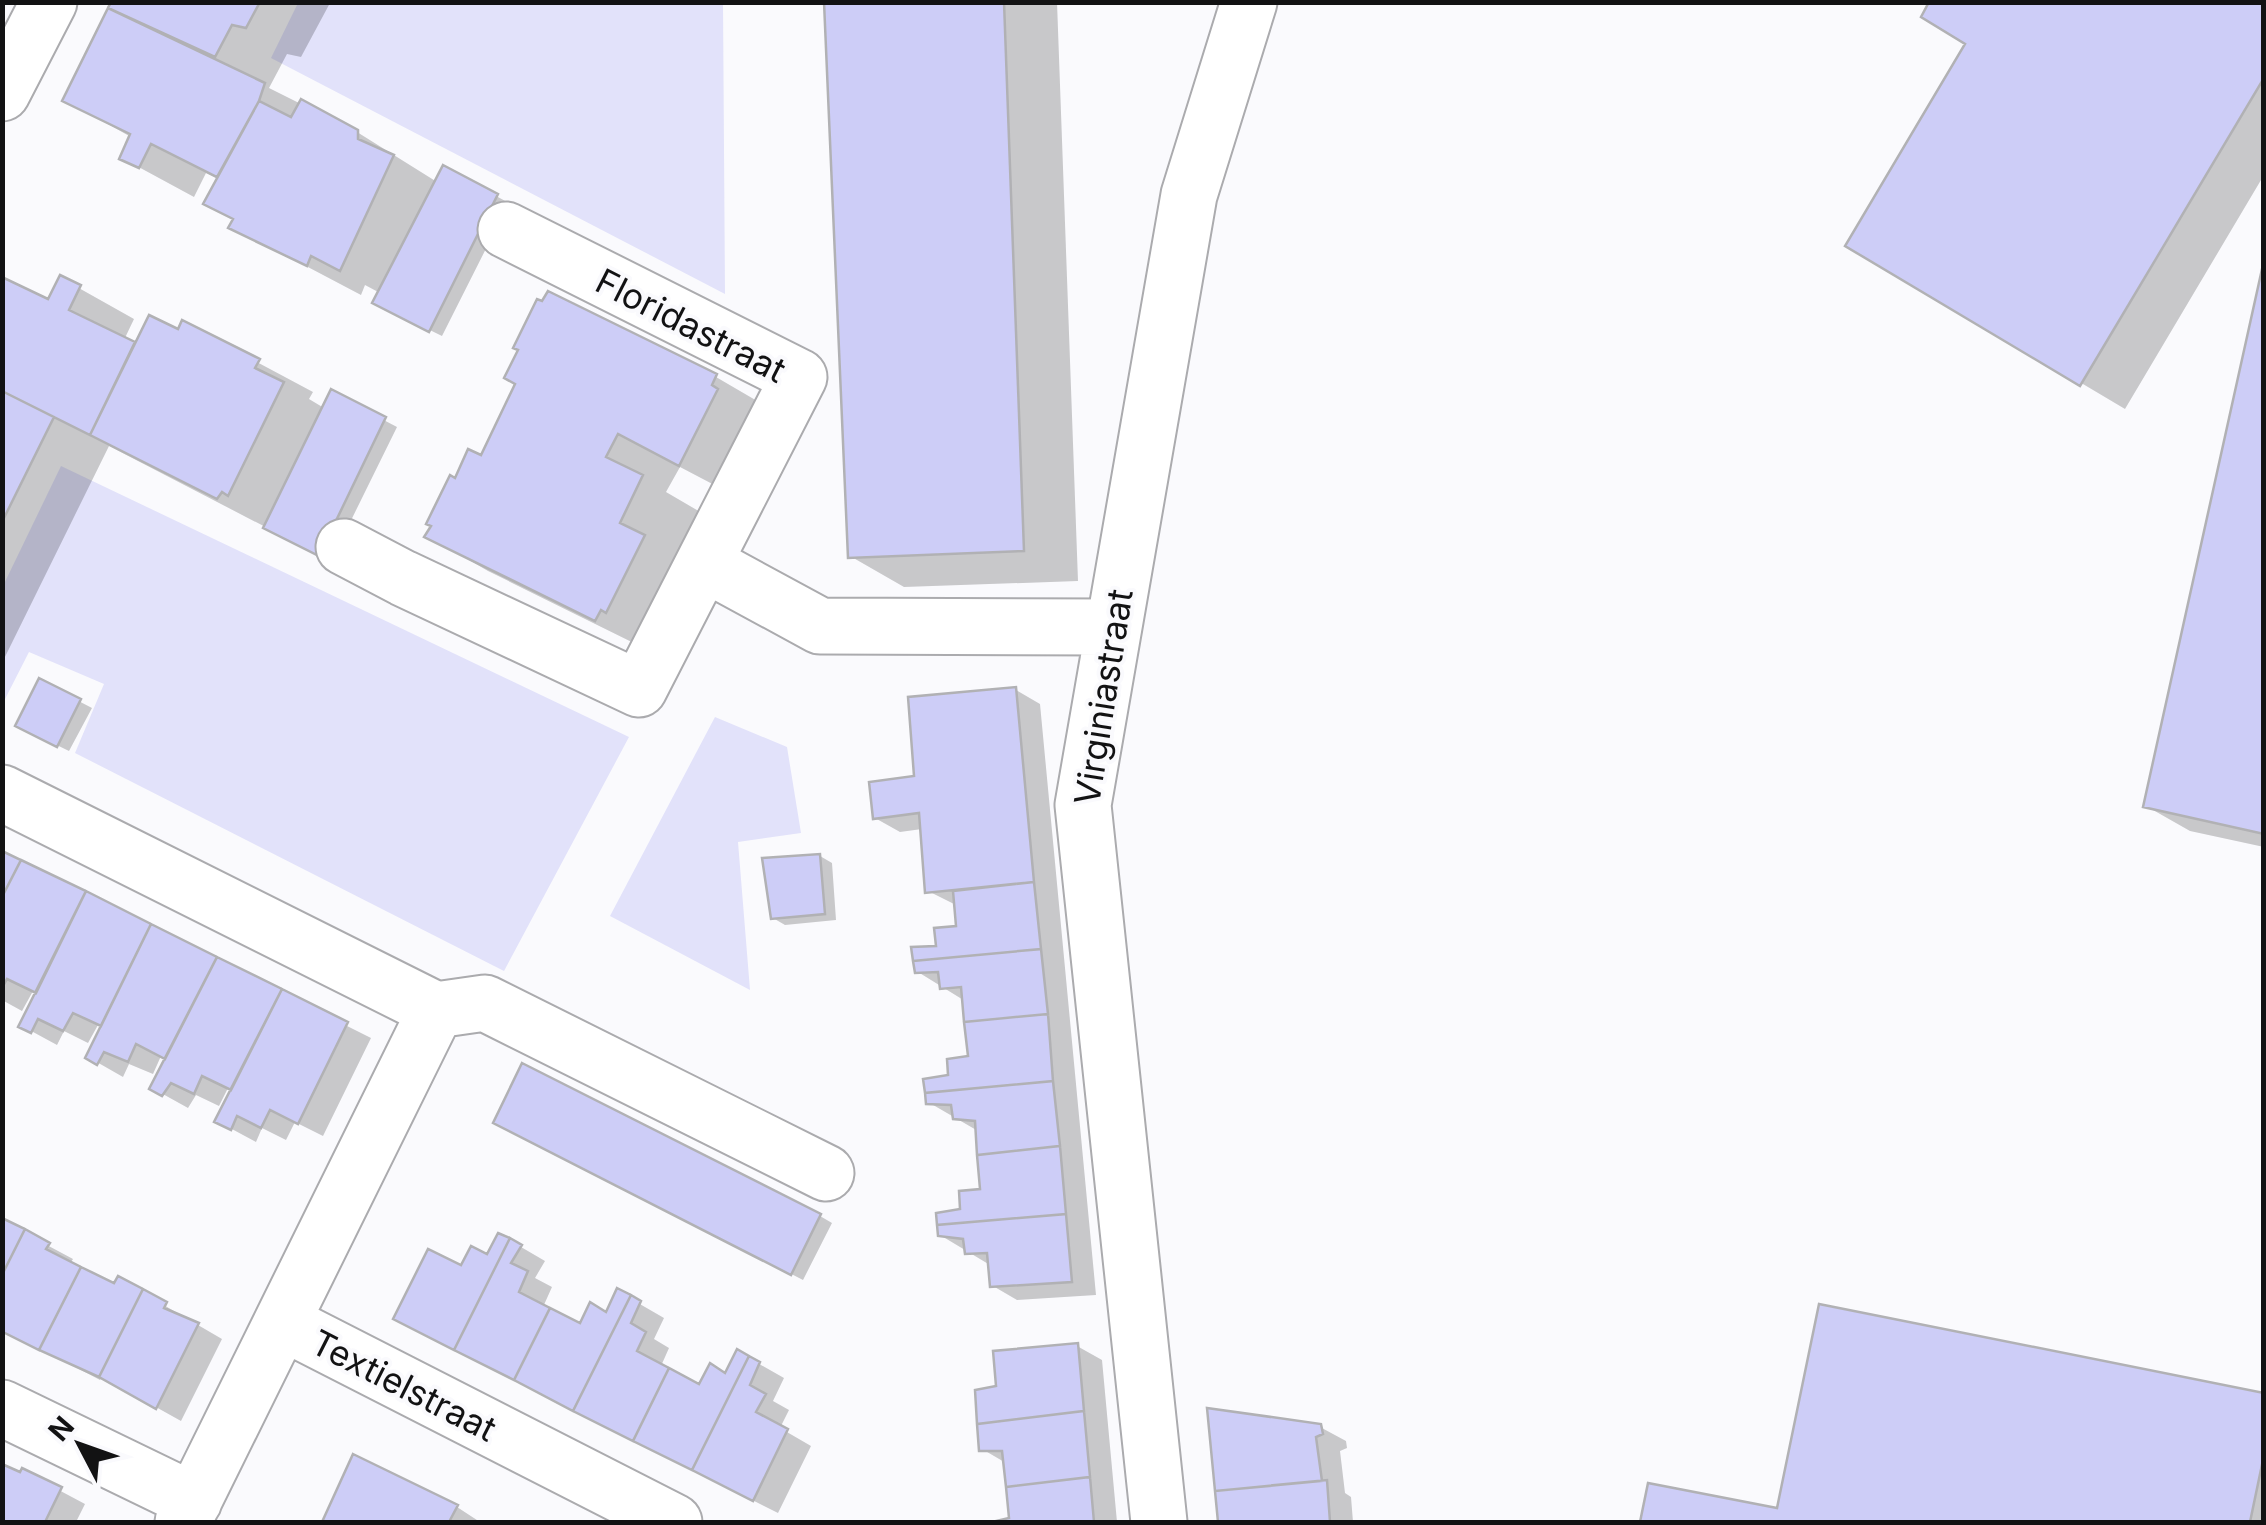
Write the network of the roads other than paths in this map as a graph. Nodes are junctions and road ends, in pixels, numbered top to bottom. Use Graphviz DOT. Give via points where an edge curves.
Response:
graph roads {
  1 [pos="49,2"];
  2 [pos="1250,2"];
  3 [pos="2,93"];
  4 [pos="506,230"];
  5 [pos="344,547"];
  6 [pos="704,563"];
  7 [pos="1112,627"];
  8 [pos="2,794"];
  9 [pos="436,1010"];
  10 [pos="826,1173"];
  11 [pos="284,1323"];
  12 [pos="2,1408"];
  13 [pos="189,1512"];
  14 [pos="674,1522"];
  15 [pos="1159,1522"];
  1 -- 3 [label="street"];
  2 -- 7 [label="street, Virginiastraat" via="1189,194"];
  4 -- 6 [label="street, Floridastraat" via="799,377"];
  5 -- 6 [label="street, Floridastraat" via="638,689"];
  6 -- 7 [label="street" via="820,626"];
  7 -- 15 [label="street, Virginiastraat" via="1082,806"];
  8 -- 9 [label="street"];
  9 -- 10 [label="street" via="485,1003"];
  9 -- 11 [label="street, Textielstraat"];
  11 -- 13 [label="street"];
  11 -- 14 [label="street, Textielstraat"];
  12 -- 13 [label="street"];
}
